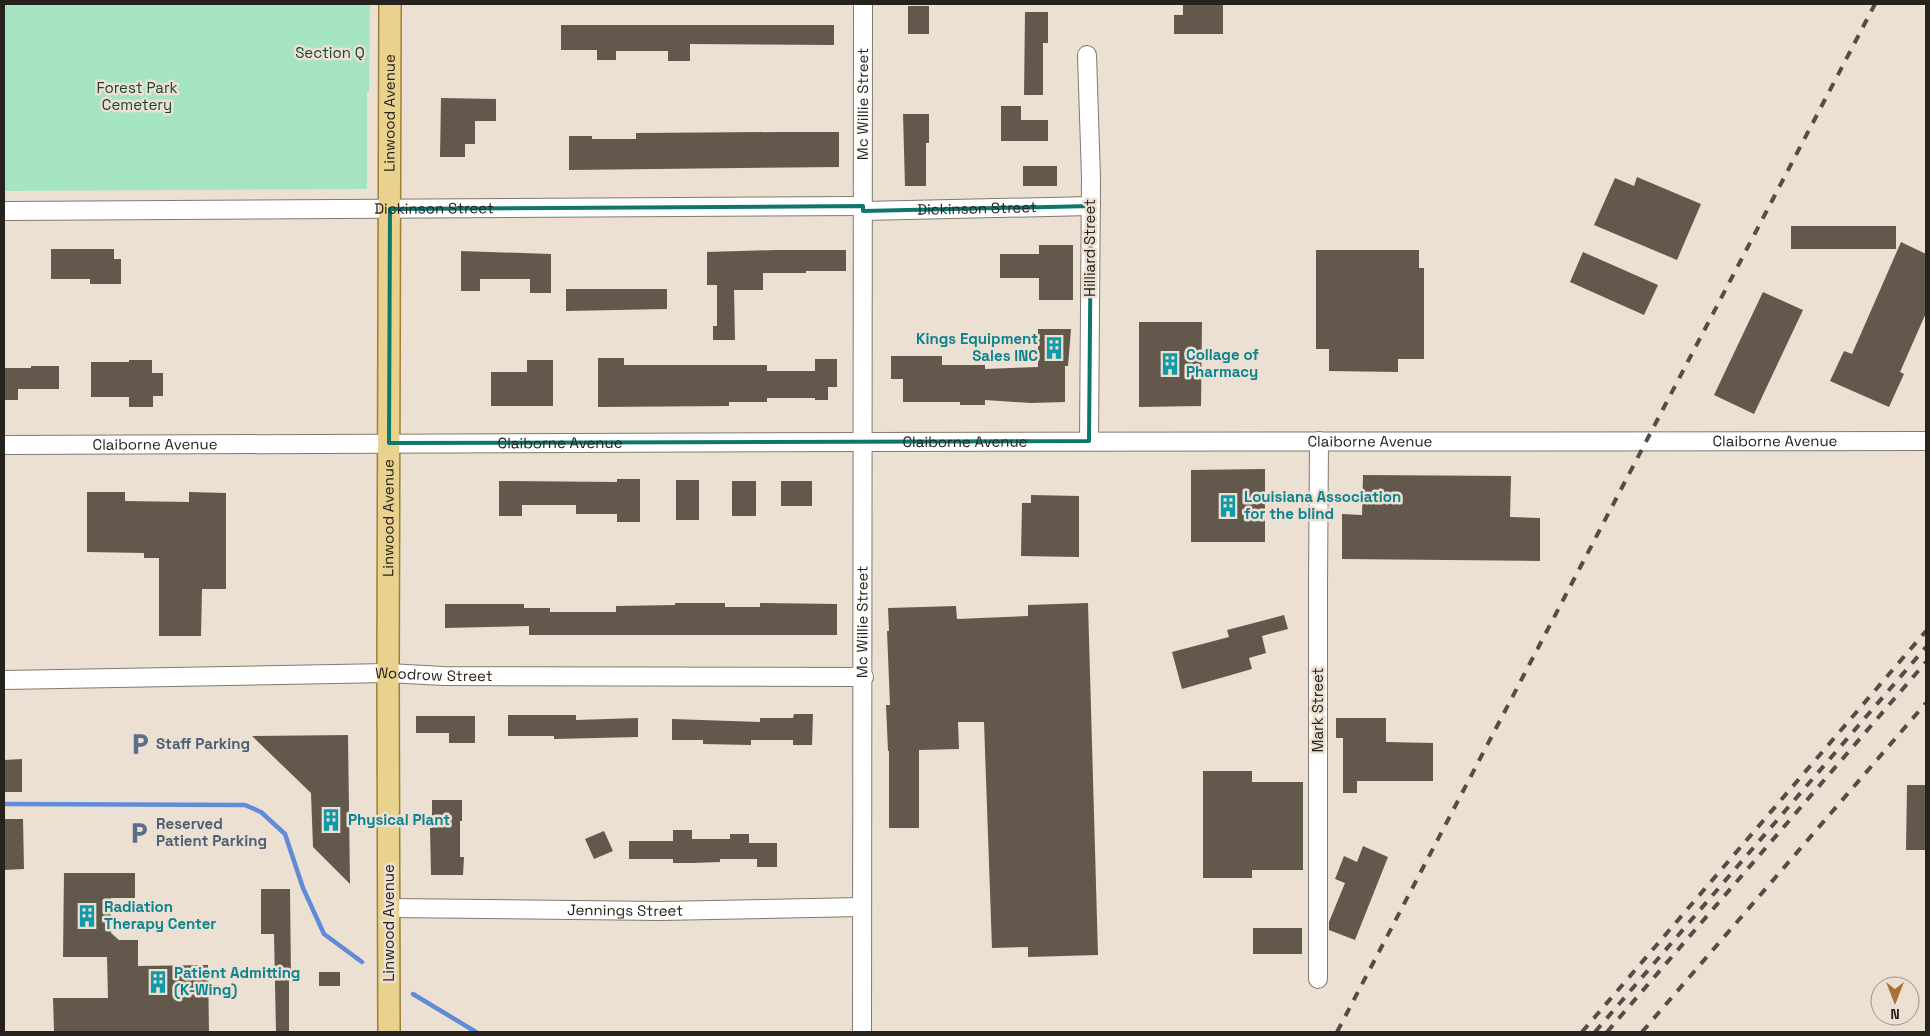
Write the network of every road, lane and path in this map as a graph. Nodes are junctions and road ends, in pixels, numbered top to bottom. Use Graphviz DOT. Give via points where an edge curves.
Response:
graph roads {
  1 [pos="390,4"];
  2 [pos="863,4"];
  3 [pos="1087,55"];
  4 [pos="1091,206"];
  5 [pos="863,208"];
  6 [pos="390,209"];
  7 [pos="4,212"];
  8 [pos="1089,441"];
  9 [pos="1319,441"];
  10 [pos="1926,441"];
  11 [pos="863,442"];
  12 [pos="389,443"];
  13 [pos="4,445"];
  14 [pos="388,673"];
  15 [pos="864,677"];
  16 [pos="4,680"];
  17 [pos="861,907"];
  18 [pos="389,908"];
  19 [pos="1318,979"];
  20 [pos="389,1026"];
  21 [pos="862,1032"];
  1 -- 6 [label="main road, Linwood Avenue"];
  2 -- 5 [label="street, Mc Willie Street"];
  3 -- 4 [label="street, Hilliard Street"];
  4 -- 5 [label="street, Dickinson Street"];
  4 -- 8 [label="street, Hilliard Street"];
  5 -- 6 [label="street, Dickinson Street"];
  5 -- 11 [label="street, Mc Willie Street"];
  6 -- 7 [label="street, Dickinson Street"];
  6 -- 12 [label="main road, Linwood Avenue"];
  8 -- 9 [label="street, Claiborne Avenue"];
  8 -- 11 [label="street, Claiborne Avenue"];
  9 -- 10 [label="street, Claiborne Avenue"];
  9 -- 19 [label="street, Mark Street"];
  11 -- 12 [label="street, Claiborne Avenue"];
  11 -- 15 [label="street, Mc Willie Street"];
  12 -- 13 [label="street, Claiborne Avenue"];
  12 -- 14 [label="main road, Linwood Avenue"];
  14 -- 15 [label="street, Woodrow Street" via="443,676"];
  14 -- 16 [label="street, Woodrow Street"];
  14 -- 18 [label="main road, Linwood Avenue"];
  15 -- 17 [label="street, Mc Willie Street"];
  17 -- 18 [label="street, Jennings Street" via="661,910"];
  17 -- 21 [label="street, Mc Willie Street"];
  18 -- 20 [label="main road, Linwood Avenue"];
}
